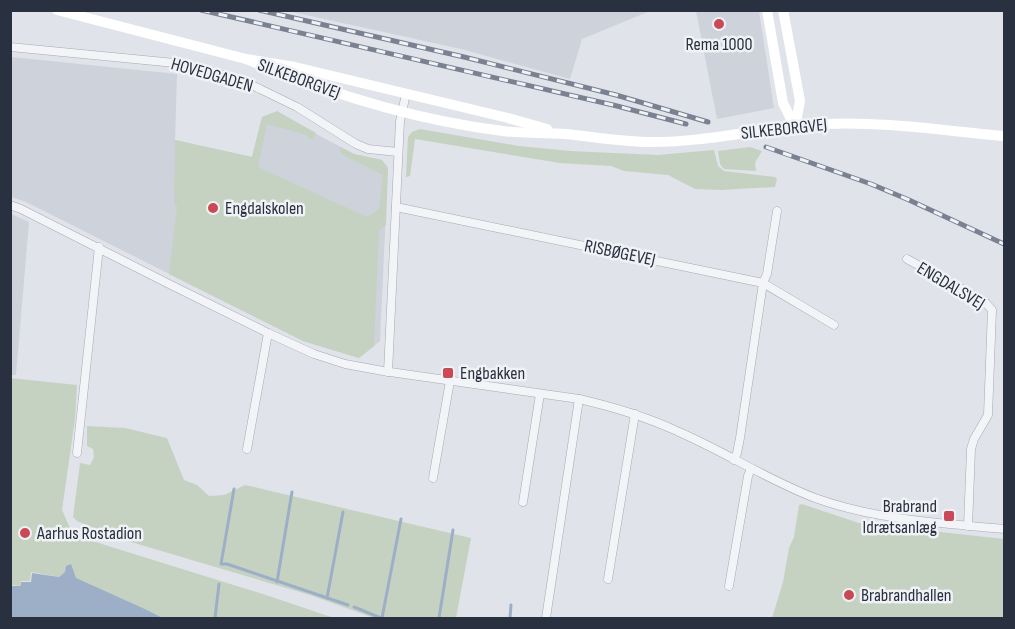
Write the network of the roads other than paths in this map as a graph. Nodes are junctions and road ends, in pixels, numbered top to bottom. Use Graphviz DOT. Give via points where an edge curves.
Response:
graph roads {
  1 [pos="57,10"];
  2 [pos="767,10"];
  3 [pos="783,10"];
  4 [pos="10,47"];
  5 [pos="246,59"];
  6 [pos="406,94"];
  7 [pos="402,111"];
  8 [pos="795,127"];
  9 [pos="564,134"];
  10 [pos="1005,136"];
  11 [pos="398,152"];
  12 [pos="10,206"];
  13 [pos="396,207"];
  14 [pos="777,210"];
  15 [pos="99,247"];
  16 [pos="907,259"];
  17 [pos="763,283"];
  18 [pos="834,325"];
  19 [pos="268,333"];
  20 [pos="388,372"];
  21 [pos="450,381"];
  22 [pos="540,394"];
  23 [pos="579,399"];
  24 [pos="635,414"];
  25 [pos="246,449"];
  26 [pos="77,453"];
  27 [pos="734,460"];
  28 [pos="751,469"];
  29 [pos="433,478"];
  30 [pos="523,502"];
  31 [pos="968,526"];
  32 [pos="1005,529"];
  33 [pos="608,579"];
  34 [pos="729,586"];
  35 [pos="546,618"];
  1 -- 5 [label="main road, SILKEBORGVEJ"];
  2 -- 8 [label="main road" via="783,104"];
  3 -- 8 [label="main road" via="800,101"];
  4 -- 11 [label="street, HOVEDGADEN" via="175,63 220,74 297,107 356,144"];
  5 -- 6 [label="main road, SILKEBORGVEJ"];
  5 -- 7 [label="main road, SILKEBORGVEJ" via="338,94"];
  6 -- 7 [label="street"];
  6 -- 9 [label="main road, SILKEBORGVEJ"];
  7 -- 9 [label="main road, SILKEBORGVEJ" via="506,132"];
  7 -- 11 [label="street"];
  8 -- 9 [label="main road, SILKEBORGVEJ" via="652,142"];
  8 -- 10 [label="main road, SILKEBORGVEJ" via="855,124"];
  11 -- 13 [label="street"];
  12 -- 15 [label="street"];
  13 -- 17 [label="street, RISBØGEVEJ"];
  13 -- 20 [label="street"];
  14 -- 17 [label="street"];
  15 -- 19 [label="street"];
  15 -- 26 [label="street"];
  16 -- 31 [label="street, ENGDALSVEJ" via="992,310 988,415 971,449"];
  17 -- 18 [label="street, RISBØGEVEJ"];
  17 -- 27 [label="street"];
  19 -- 20 [label="street" via="314,354"];
  19 -- 25 [label="street"];
  20 -- 21 [label="street"];
  21 -- 22 [label="street"];
  21 -- 29 [label="street"];
  22 -- 23 [label="street"];
  22 -- 30 [label="street"];
  23 -- 24 [label="street"];
  23 -- 35 [label="street"];
  24 -- 27 [label="street"];
  24 -- 33 [label="street"];
  27 -- 28 [label="street"];
  28 -- 31 [label="street" via="800,492 859,511"];
  28 -- 34 [label="street"];
  31 -- 32 [label="street"];
}
